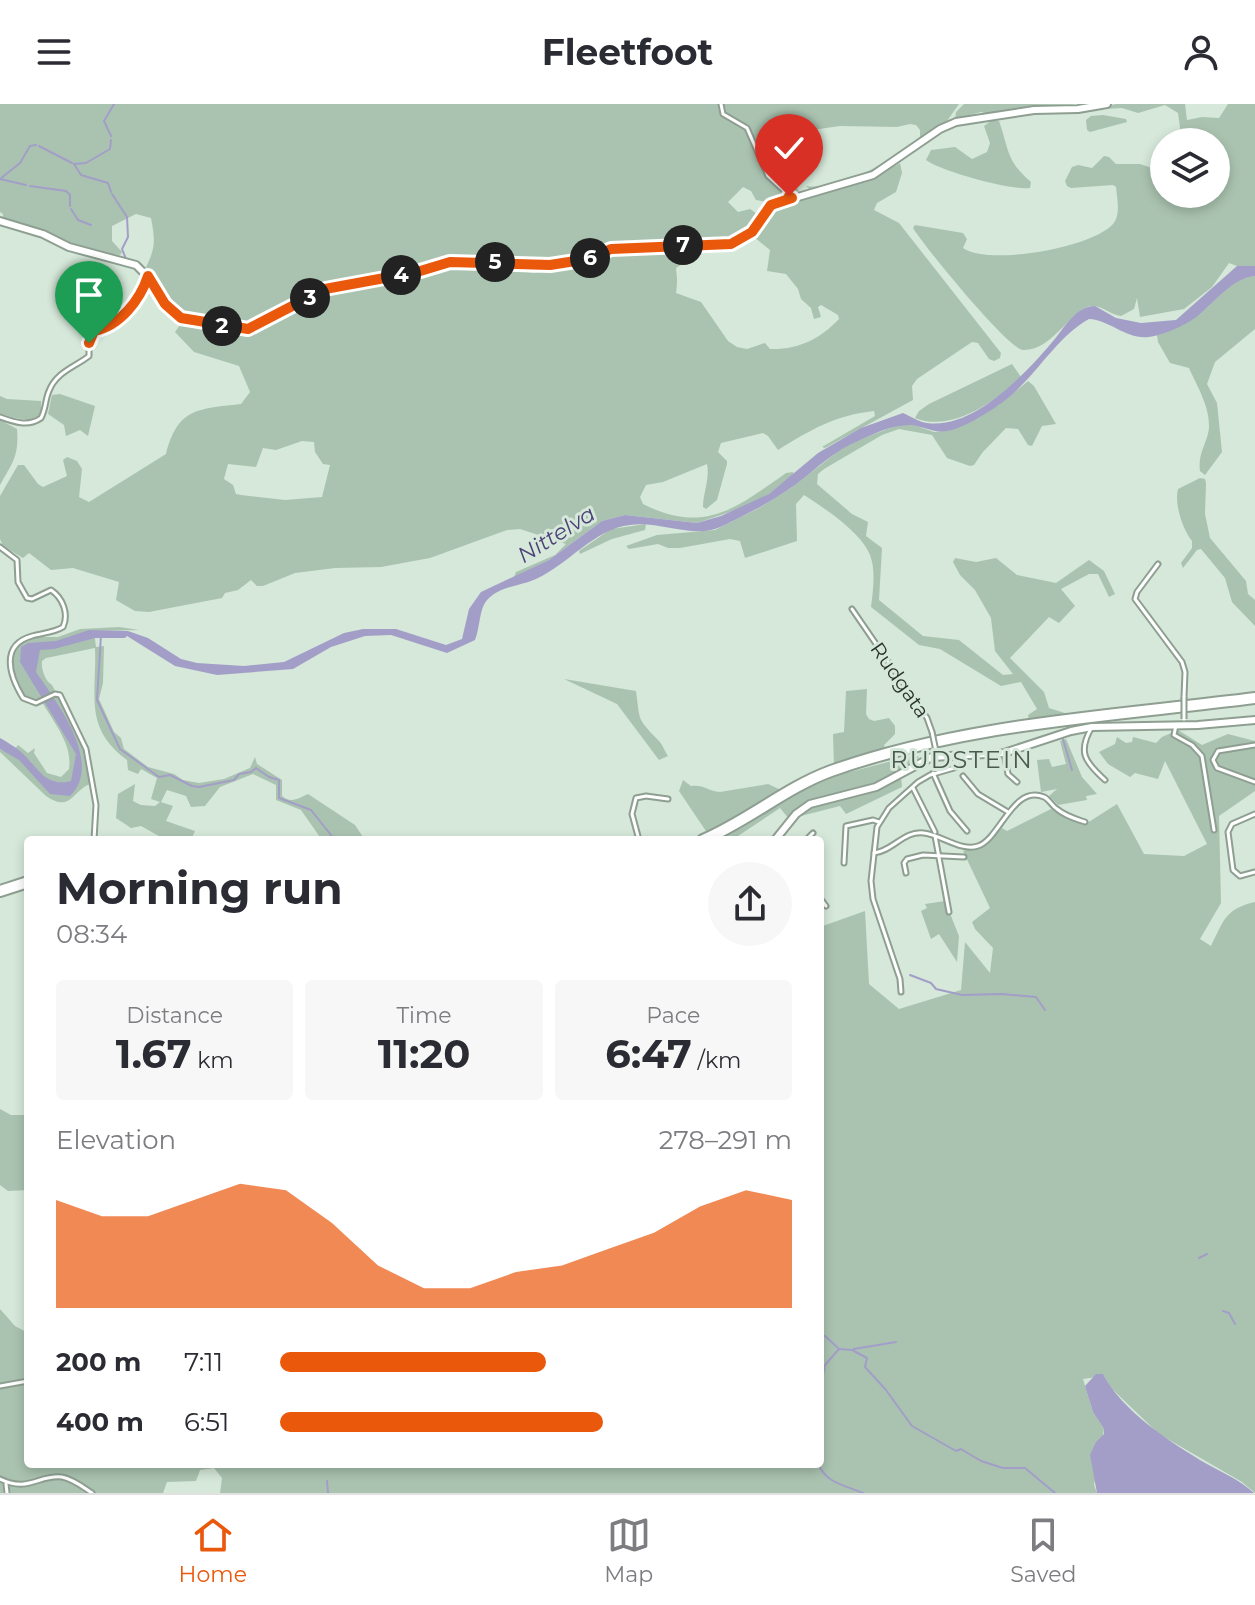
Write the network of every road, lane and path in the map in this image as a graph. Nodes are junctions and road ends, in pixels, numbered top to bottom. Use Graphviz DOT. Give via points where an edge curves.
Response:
graph roads {
  1 [pos="721,104"];
  2 [pos="1107,104"];
  3 [pos="792,198"];
  4 [pos="0,221"];
  5 [pos="148,276"];
  6 [pos="0,417"];
  7 [pos="0,547"];
  8 [pos="1158,564"];
  9 [pos="852,609"];
  10 [pos="1255,698"];
  11 [pos="1178,708"];
  12 [pos="1255,718"];
  13 [pos="1184,722"];
  14 [pos="1176,725"];
  15 [pos="1092,727"];
  16 [pos="1255,745"];
  17 [pos="1004,753"];
  18 [pos="937,754"];
  19 [pos="966,755"];
  20 [pos="933,773"];
  21 [pos="963,776"];
  22 [pos="1105,780"];
  23 [pos="1017,782"];
  24 [pos="1255,782"];
  25 [pos="913,788"];
  26 [pos="668,799"];
  27 [pos="1008,812"];
  28 [pos="1255,814"];
  29 [pos="879,822"];
  30 [pos="1085,822"];
  31 [pos="1214,830"];
  32 [pos="967,831"];
  33 [pos="813,833"];
  34 [pos="935,834"];
  35 [pos="94,836"];
  36 [pos="638,836"];
  37 [pos="710,836"];
  38 [pos="717,836"];
  39 [pos="778,836"];
  40 [pos="810,836"];
  41 [pos="874,853"];
  42 [pos="938,855"];
  43 [pos="964,857"];
  44 [pos="844,863"];
  45 [pos="1255,872"];
  46 [pos="906,873"];
  47 [pos="24,883"];
  48 [pos="0,891"];
  49 [pos="824,903"];
  50 [pos="826,906"];
  51 [pos="949,912"];
  52 [pos="901,992"];
  53 [pos="24,1382"];
  54 [pos="0,1386"];
  55 [pos="0,1479"];
  56 [pos="6,1484"];
  57 [pos="7,1493"];
  58 [pos="92,1493"];
  1 -- 3 [label="street" via="724,115 749,130 768,176"];
  2 -- 3 [label="street" via="956,122 873,175"];
  3 -- 5 [label="street" via="771,205 752,232 731,244 611,249 550,265 450,262 325,289 248,329 181,318"];
  4 -- 5 [label="street" via="126,261"];
  5 -- 6 [label="street" via="136,301 106,328 92,333 88,357 55,381 41,418 22,423"];
  7 -- 35 [label="street" via="17,560 19,585 27,598 49,590 61,601 63,627 19,641 12,647 9,667 20,695 30,702 61,696 84,744 96,805"];
  8 -- 13 [label="street, bridge" via="1135,599 1182,662"];
  9 -- 18 [label="street, Rudgata, bridge" via="927,718"];
  10 -- 11 [label="highway"];
  11 -- 37 [label="highway" via="1006,729 862,761 798,785"];
  11 -- 38 [label="highway" via="990,735 863,764 799,788"];
  12 -- 13 [label="street"];
  13 -- 14 [label="street"];
  14 -- 15 [label="street"];
  14 -- 31 [label="street" via="1174,735 1204,760"];
  15 -- 17 [label="street"];
  15 -- 22 [label="street" via="1084,744 1086,762"];
  16 -- 24 [label="street" via="1218,751 1213,760 1217,768"];
  17 -- 19 [label="street"];
  17 -- 23 [label="street" via="1008,774"];
  18 -- 19 [label="street"];
  18 -- 39 [label="street" via="876,787 810,804"];
  19 -- 20 [label="street" via="961,766"];
  20 -- 25 [label="street"];
  20 -- 32 [label="street" via="950,811"];
  21 -- 27 [label="street" via="975,791"];
  25 -- 29 [label="street"];
  25 -- 34 [label="street"];
  26 -- 36 [label="street" via="636,798 632,814"];
  27 -- 30 [label="street" via="1038,796"];
  27 -- 34 [label="street" via="992,836 976,847"];
  28 -- 45 [label="street" via="1232,824 1228,832 1233,870 1243,876"];
  29 -- 41 [label="street"];
  29 -- 44 [label="street" via="846,826"];
  33 -- 40 [label="street"];
  34 -- 41 [label="street" via="910,835"];
  34 -- 42 [label="street"];
  41 -- 52 [label="street" via="873,899"];
  42 -- 43 [label="street"];
  42 -- 46 [label="street" via="907,859"];
  42 -- 51 [label="street"];
  47 -- 48 [label="highway"];
  49 -- 50 [label="street"];
  53 -- 54 [label="street"];
  55 -- 56 [label="street"];
  56 -- 57 [label="street"];
  56 -- 58 [label="street" via="28,1489 59,1477"];
}
